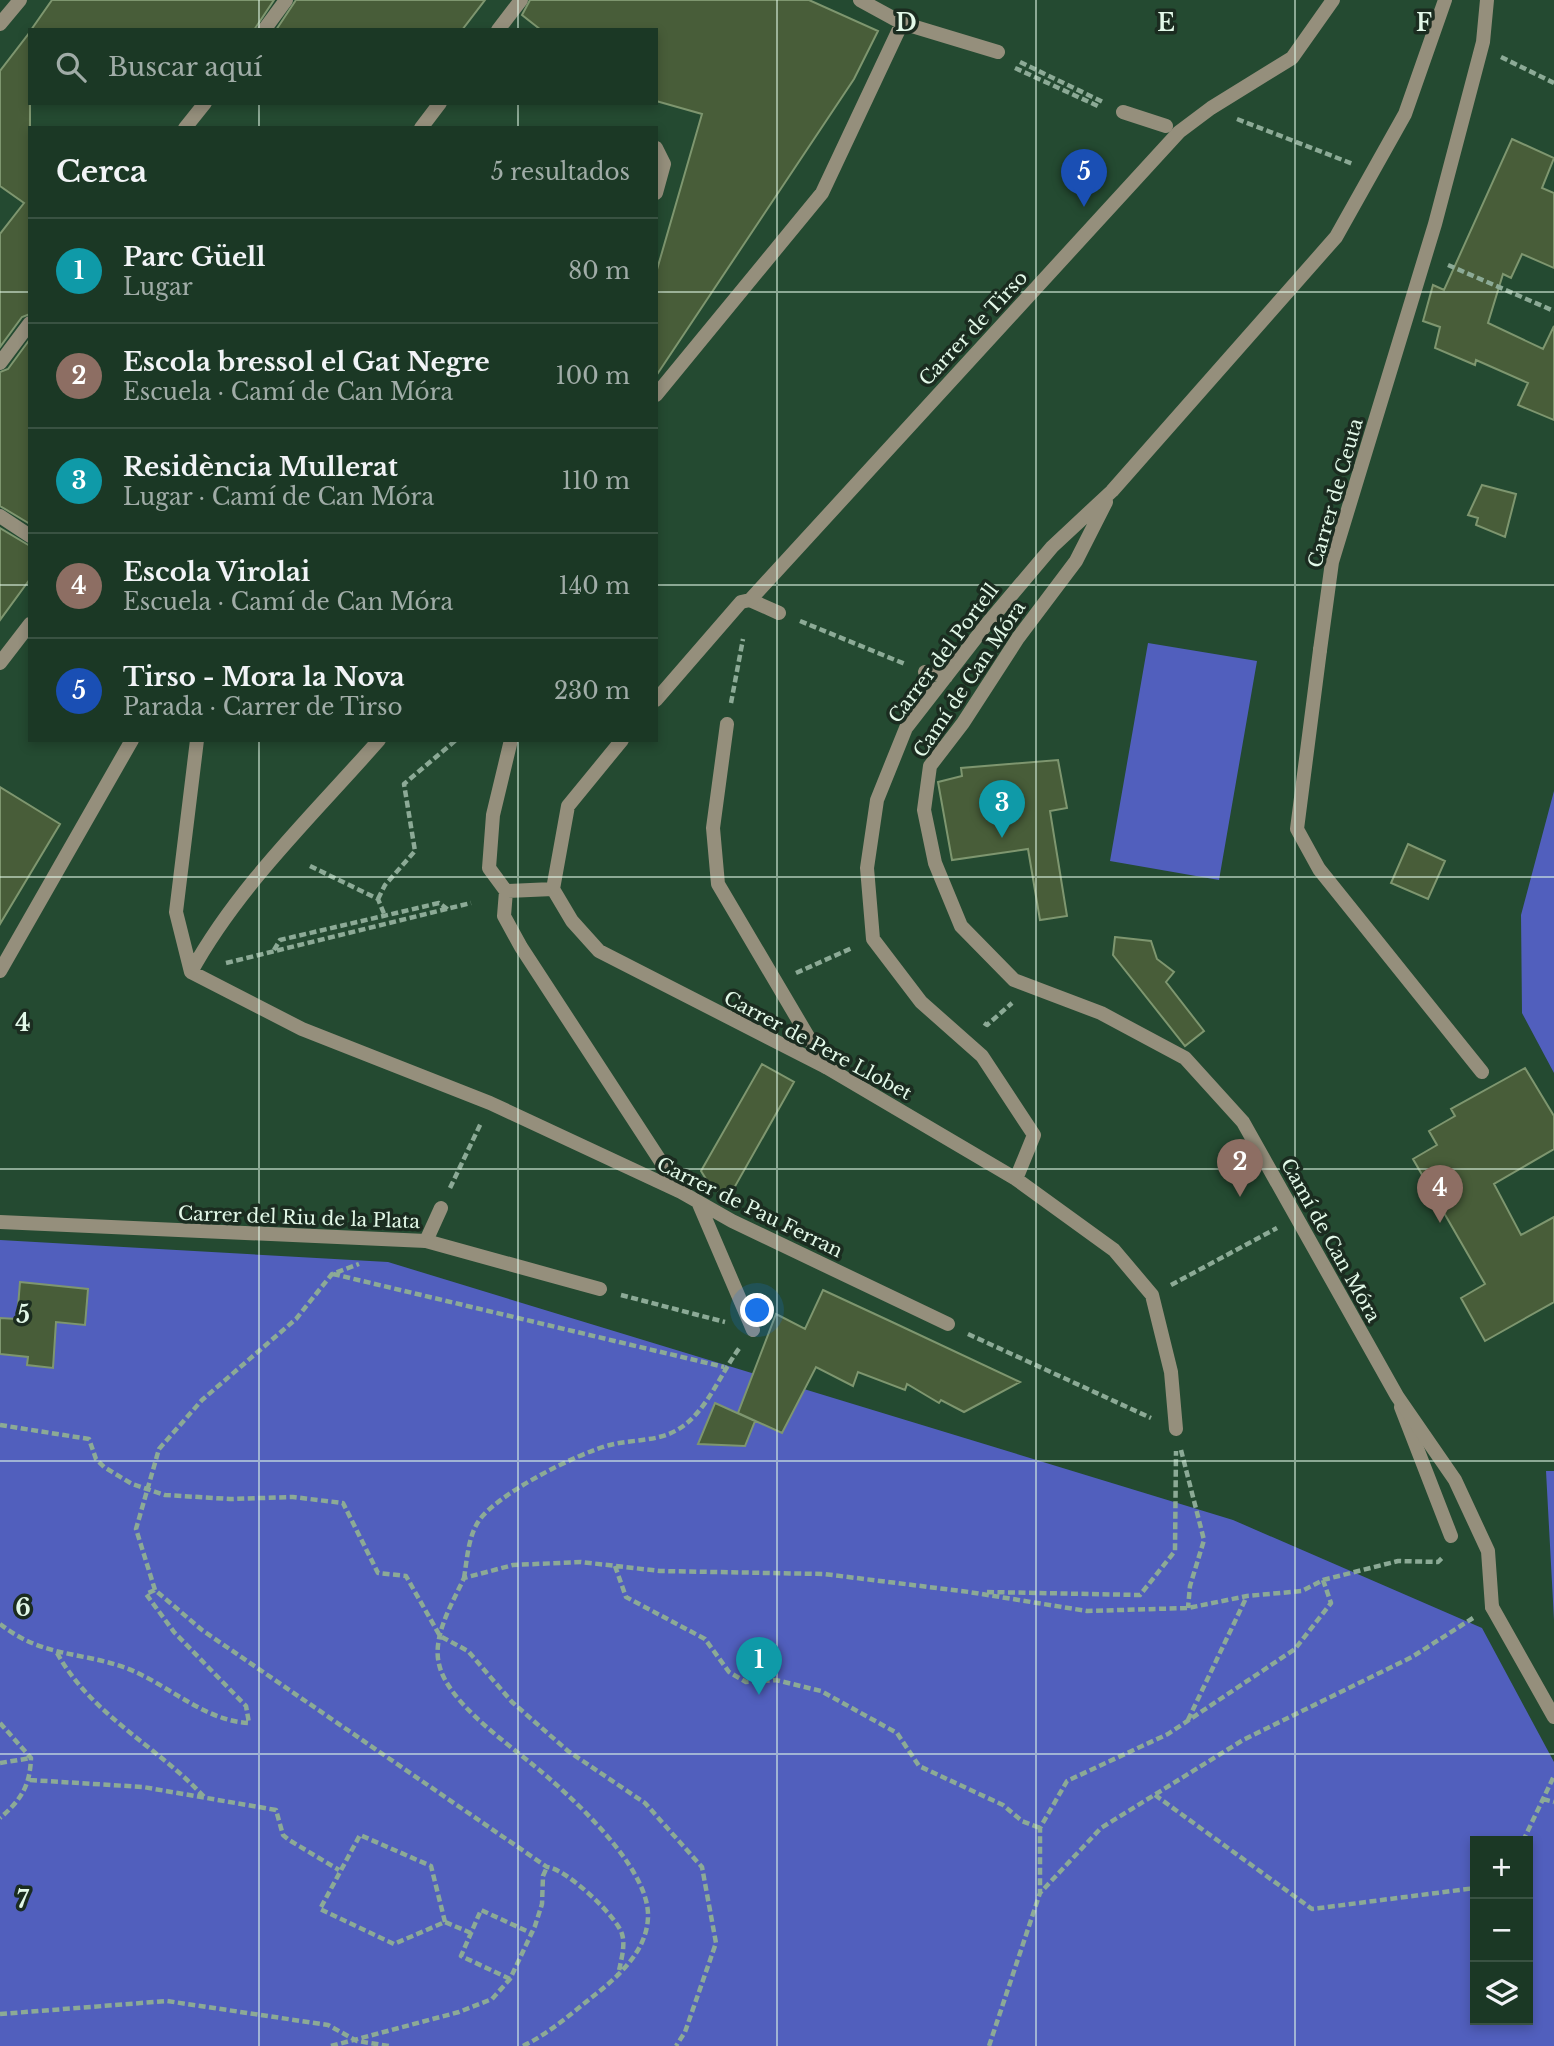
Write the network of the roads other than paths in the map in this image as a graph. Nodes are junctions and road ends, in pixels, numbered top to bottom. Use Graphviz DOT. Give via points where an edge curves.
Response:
graph roads {
  1 [pos="20,0"];
  2 [pos="286,0"];
  3 [pos="521,0"];
  4 [pos="860,0"];
  5 [pos="1332,0"];
  6 [pos="1445,0"];
  7 [pos="1487,0"];
  8 [pos="902,23"];
  9 [pos="0,24"];
  10 [pos="265,28"];
  11 [pos="500,28"];
  12 [pos="998,52"];
  13 [pos="203,105"];
  14 [pos="438,105"];
  15 [pos="1123,112"];
  16 [pos="187,126"];
  17 [pos="423,126"];
  18 [pos="1166,126"];
  19 [pos="658,152"];
  20 [pos="658,186"];
  21 [pos="28,326"];
  22 [pos="0,363"];
  23 [pos="658,393"];
  24 [pos="1112,491"];
  25 [pos="0,516"];
  26 [pos="28,535"];
  27 [pos="750,600"];
  28 [pos="779,613"];
  29 [pos="28,627"];
  30 [pos="0,663"];
  31 [pos="925,672"];
  32 [pos="946,677"];
  33 [pos="658,698"];
  34 [pos="727,724"];
  35 [pos="131,742"];
  36 [pos="197,742"];
  37 [pos="377,742"];
  38 [pos="511,742"];
  39 [pos="620,742"];
  40 [pos="553,889"];
  41 [pos="506,891"];
  42 [pos="0,971"];
  43 [pos="191,972"];
  44 [pos="826,1068"];
  45 [pos="1482,1072"];
  46 [pos="1016,1179"];
  47 [pos="681,1192"];
  48 [pos="699,1203"];
  49 [pos="441,1208"];
  50 [pos="0,1222"];
  51 [pos="426,1241"];
  52 [pos="600,1289"];
  53 [pos="948,1324"];
  54 [pos="754,1330"];
  55 [pos="1397,1396"];
  56 [pos="1176,1429"];
  57 [pos="1451,1536"];
  58 [pos="1554,1717"];
  1 -- 9 [label="street"];
  2 -- 10 [label="street"];
  3 -- 11 [label="street"];
  4 -- 8 [label="street"];
  5 -- 27 [label="street, Carrer de Tirso" via="1292,58 1179,132"];
  6 -- 24 [label="street, Carrer del Portell" via="1405,114 1336,237"];
  7 -- 45 [label="street, Carrer de Ceuta" via="1483,42 1435,224 1332,562 1297,829 1319,869"];
  8 -- 12 [label="street"];
  8 -- 23 [label="street" via="822,193"];
  13 -- 16 [label="street"];
  14 -- 17 [label="street"];
  15 -- 18 [label="street"];
  19 -- 20 [label="street" via="664,164"];
  21 -- 22 [label="street"];
  24 -- 32 [label="street, Carrer del Portell" via="1052,547"];
  24 -- 55 [label="street, Camí de Can Móra" via="1076,561 930,766 924,810 935,863 961,926 1014,979 1101,1013 1185,1058 1243,1122"];
  25 -- 26 [label="street"];
  27 -- 28 [label="street"];
  27 -- 33 [label="street, Carrer de Tirso" via="741,602"];
  29 -- 30 [label="street"];
  31 -- 32 [label="street"];
  32 -- 46 [label="street, Carrer del Portell" via="906,728 877,800 867,868 873,939 921,1002 982,1056 1034,1135"];
  34 -- 44 [label="street" via="713,828 718,884"];
  35 -- 42 [label="street"];
  36 -- 43 [label="street" via="176,912"];
  37 -- 43 [label="street" via="251,886 209,940"];
  38 -- 41 [label="street" via="493,815 489,869"];
  39 -- 40 [label="street" via="568,806"];
  40 -- 41 [label="street"];
  40 -- 44 [label="street, Carrer de Pere Llobet" via="598,951"];
  41 -- 47 [label="street" via="504,916 521,947"];
  43 -- 47 [label="street, Carrer de Pau Ferran" via="302,1029 490,1103"];
  44 -- 46 [label="street, Carrer de Pere Llobet"];
  46 -- 56 [label="street" via="1114,1250 1152,1295 1171,1372"];
  47 -- 48 [label="street, Carrer de Pau Ferran"];
  48 -- 53 [label="street, Carrer de Pau Ferran"];
  48 -- 54 [label="street"];
  49 -- 51 [label="street"];
  50 -- 51 [label="street, Carrer del Riu de la Plata"];
  51 -- 52 [label="street, Carrer del Riu de la Plata"];
  55 -- 57 [label="street"];
  55 -- 58 [label="street, Camí de Can Móra" via="1455,1480 1488,1551 1492,1606"];
}
